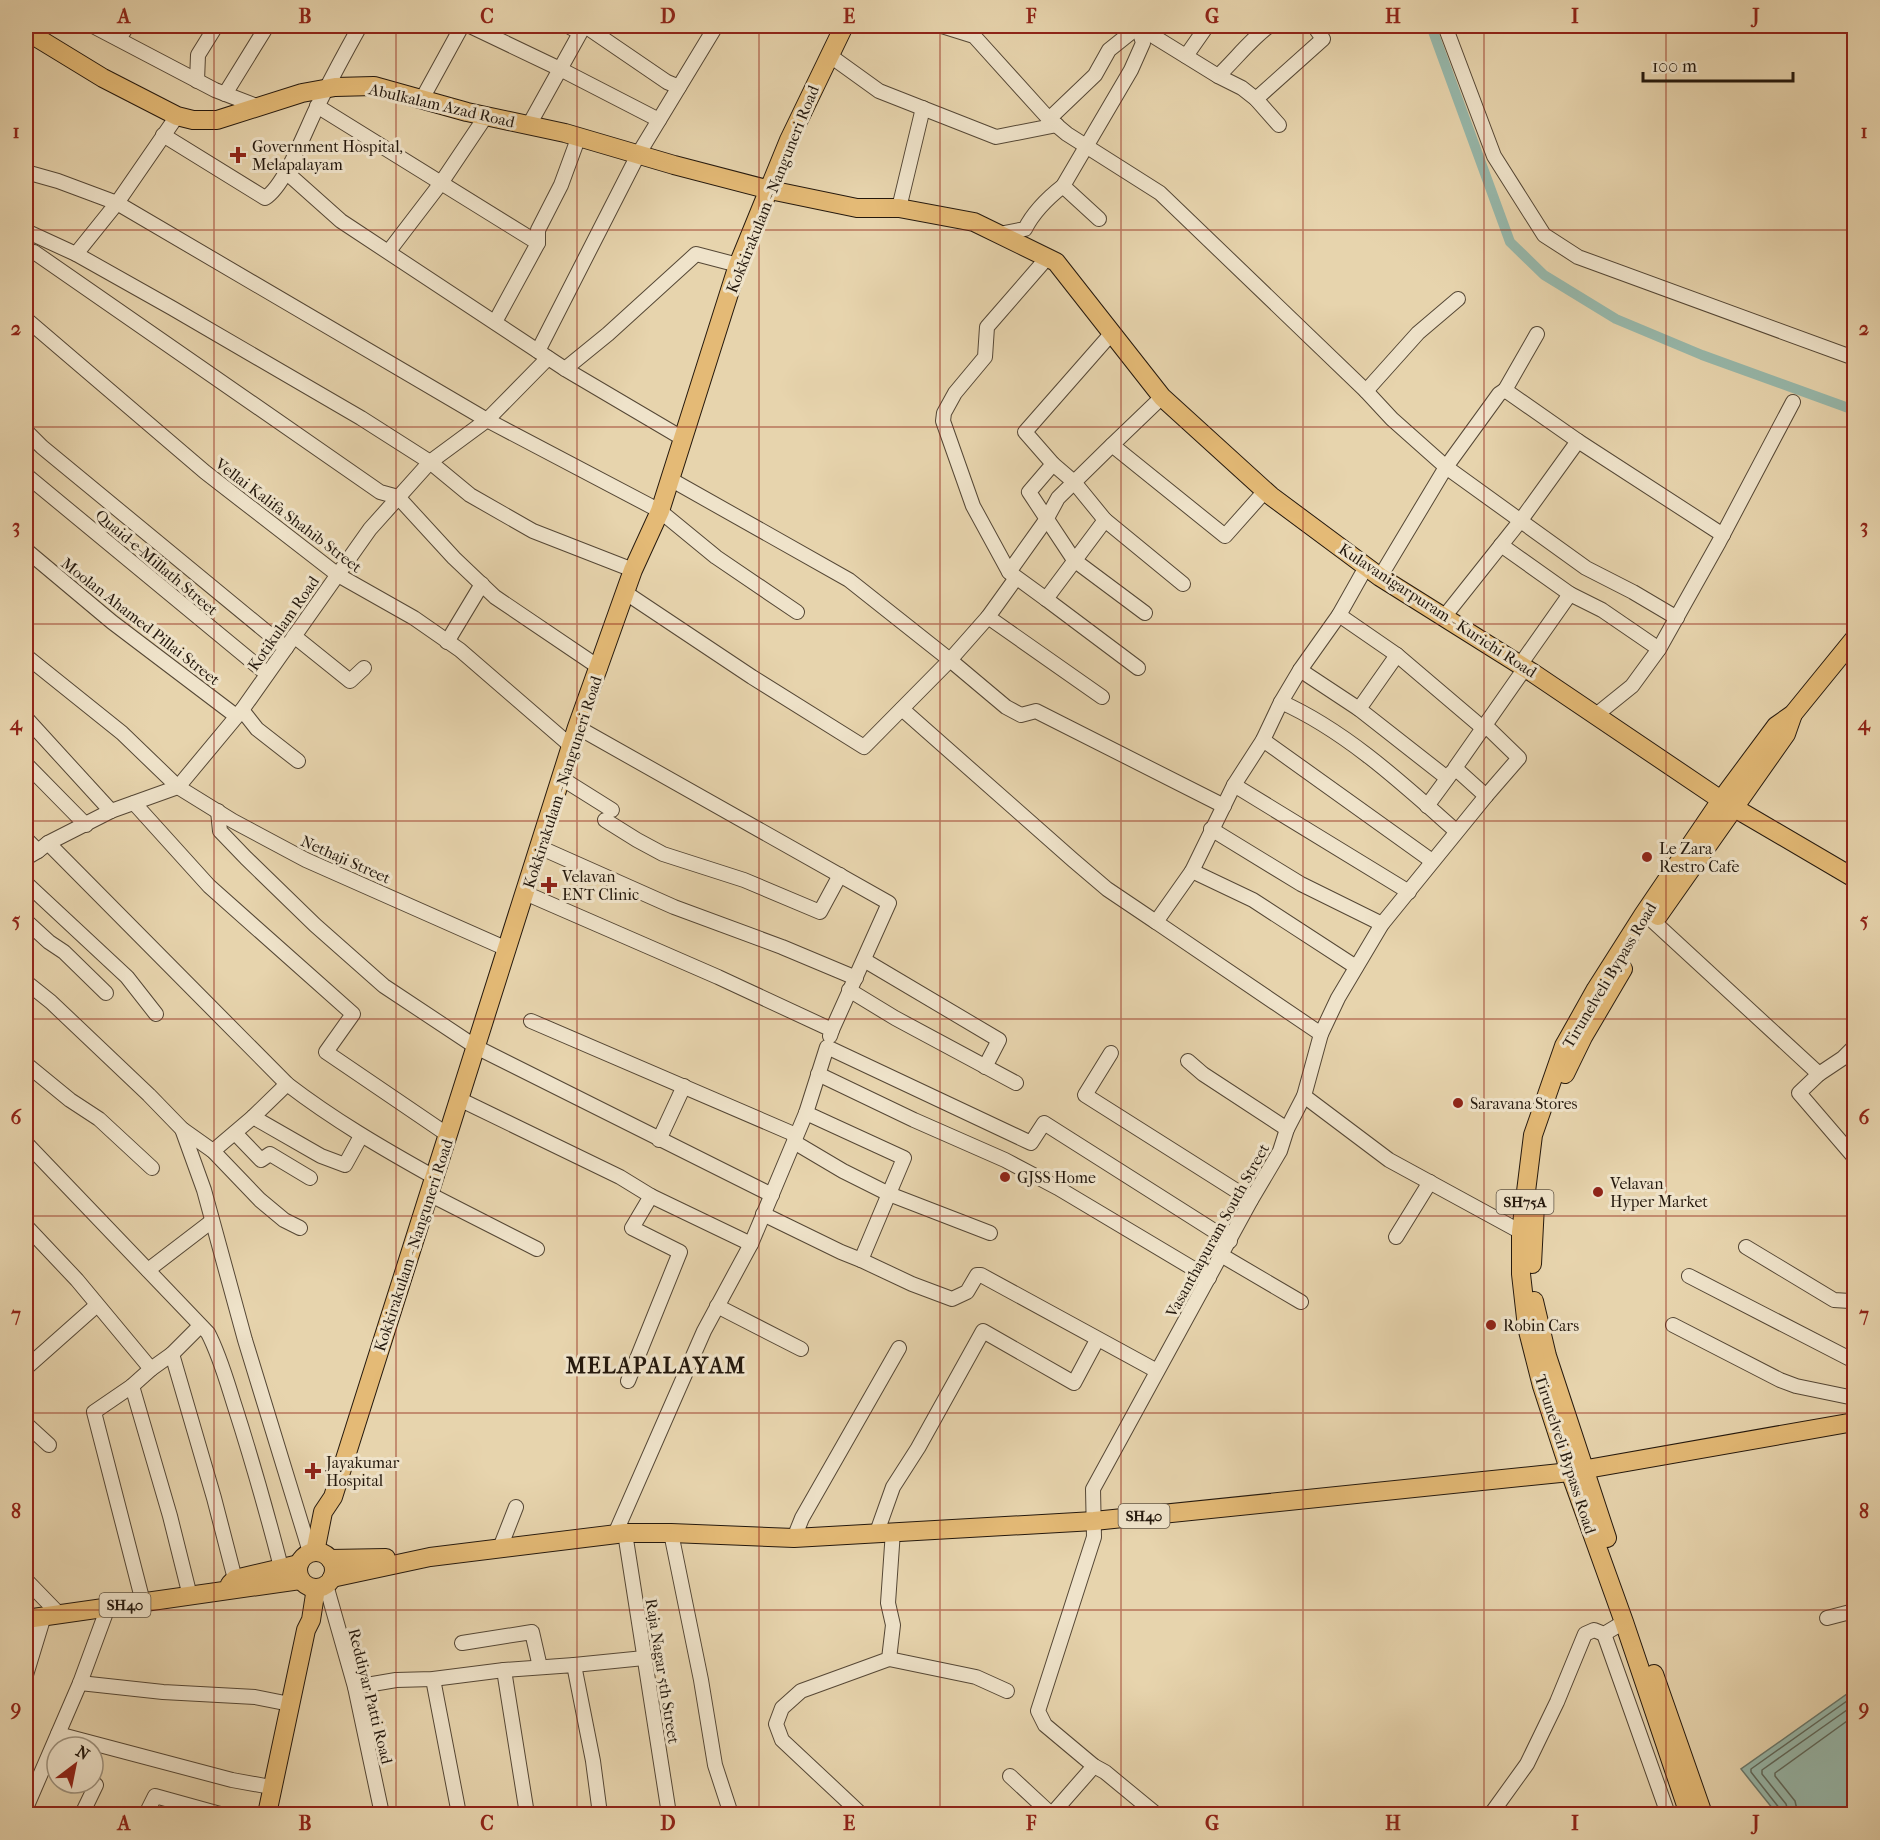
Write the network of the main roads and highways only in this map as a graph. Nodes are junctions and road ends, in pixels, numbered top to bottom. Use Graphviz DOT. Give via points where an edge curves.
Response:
graph roads {
  1 [pos="844,26"];
  2 [pos="26,31"];
  3 [pos="770,190"];
  4 [pos="1854,639"];
  5 [pos="1728,804"];
  6 [pos="1854,878"];
  7 [pos="1854,1422"];
  8 [pos="1576,1471"];
  9 [pos="313,1570"];
  10 [pos="26,1619"];
  11 [pos="267,1815"];
  12 [pos="1689,1815"];
  13 [pos="1703,1815"];
  1 -- 3 [label="main road, Kokkirakulam - Nanguneri Road" via="789,140"];
  2 -- 3 [label="main road, Abulkalam Azad Road" via="103,78 177,116 193,120 217,120 302,93 374,86 579,136"];
  3 -- 5 [label="main road, Kulavanigarpuram - Kurichi Road" via="857,208 899,208 974,222 1056,262 1162,397 1265,491 1373,572"];
  3 -- 9 [label="main road, Kokkirakulam - Nanguneri Road" via="738,265 660,511 633,570 571,746 333,1497 335,1513"];
  4 -- 5 [label="main road, Tirunelveli Bypass Road / SH75A" via="1793,714 1776,726"];
  5 -- 6 [label="main road, Kulavanigarpuram - Kurichi Road"];
  5 -- 8 [label="main road" via="1588,1027 1568,1066 1544,1131 1531,1289"];
  5 -- 8 [label="main road, Tirunelveli Bypass Road / SH75A" via="1643,915 1596,989 1564,1046 1533,1135 1521,1232 1527,1327 1542,1386"];
  7 -- 8 [label="main road, SH40"];
  8 -- 9 [label="main road, SH40" via="1094,1521 794,1538 620,1534"];
  8 -- 12 [label="main road, Tirunelveli Bypass Road / SH75A"];
  8 -- 13 [label="main road"];
  9 -- 10 [label="main road, SH40" via="230,1584 190,1596"];
  9 -- 11 [label="main road, Kokkirakulam - Nanguneri Road" via="301,1618 306,1630"];
}
